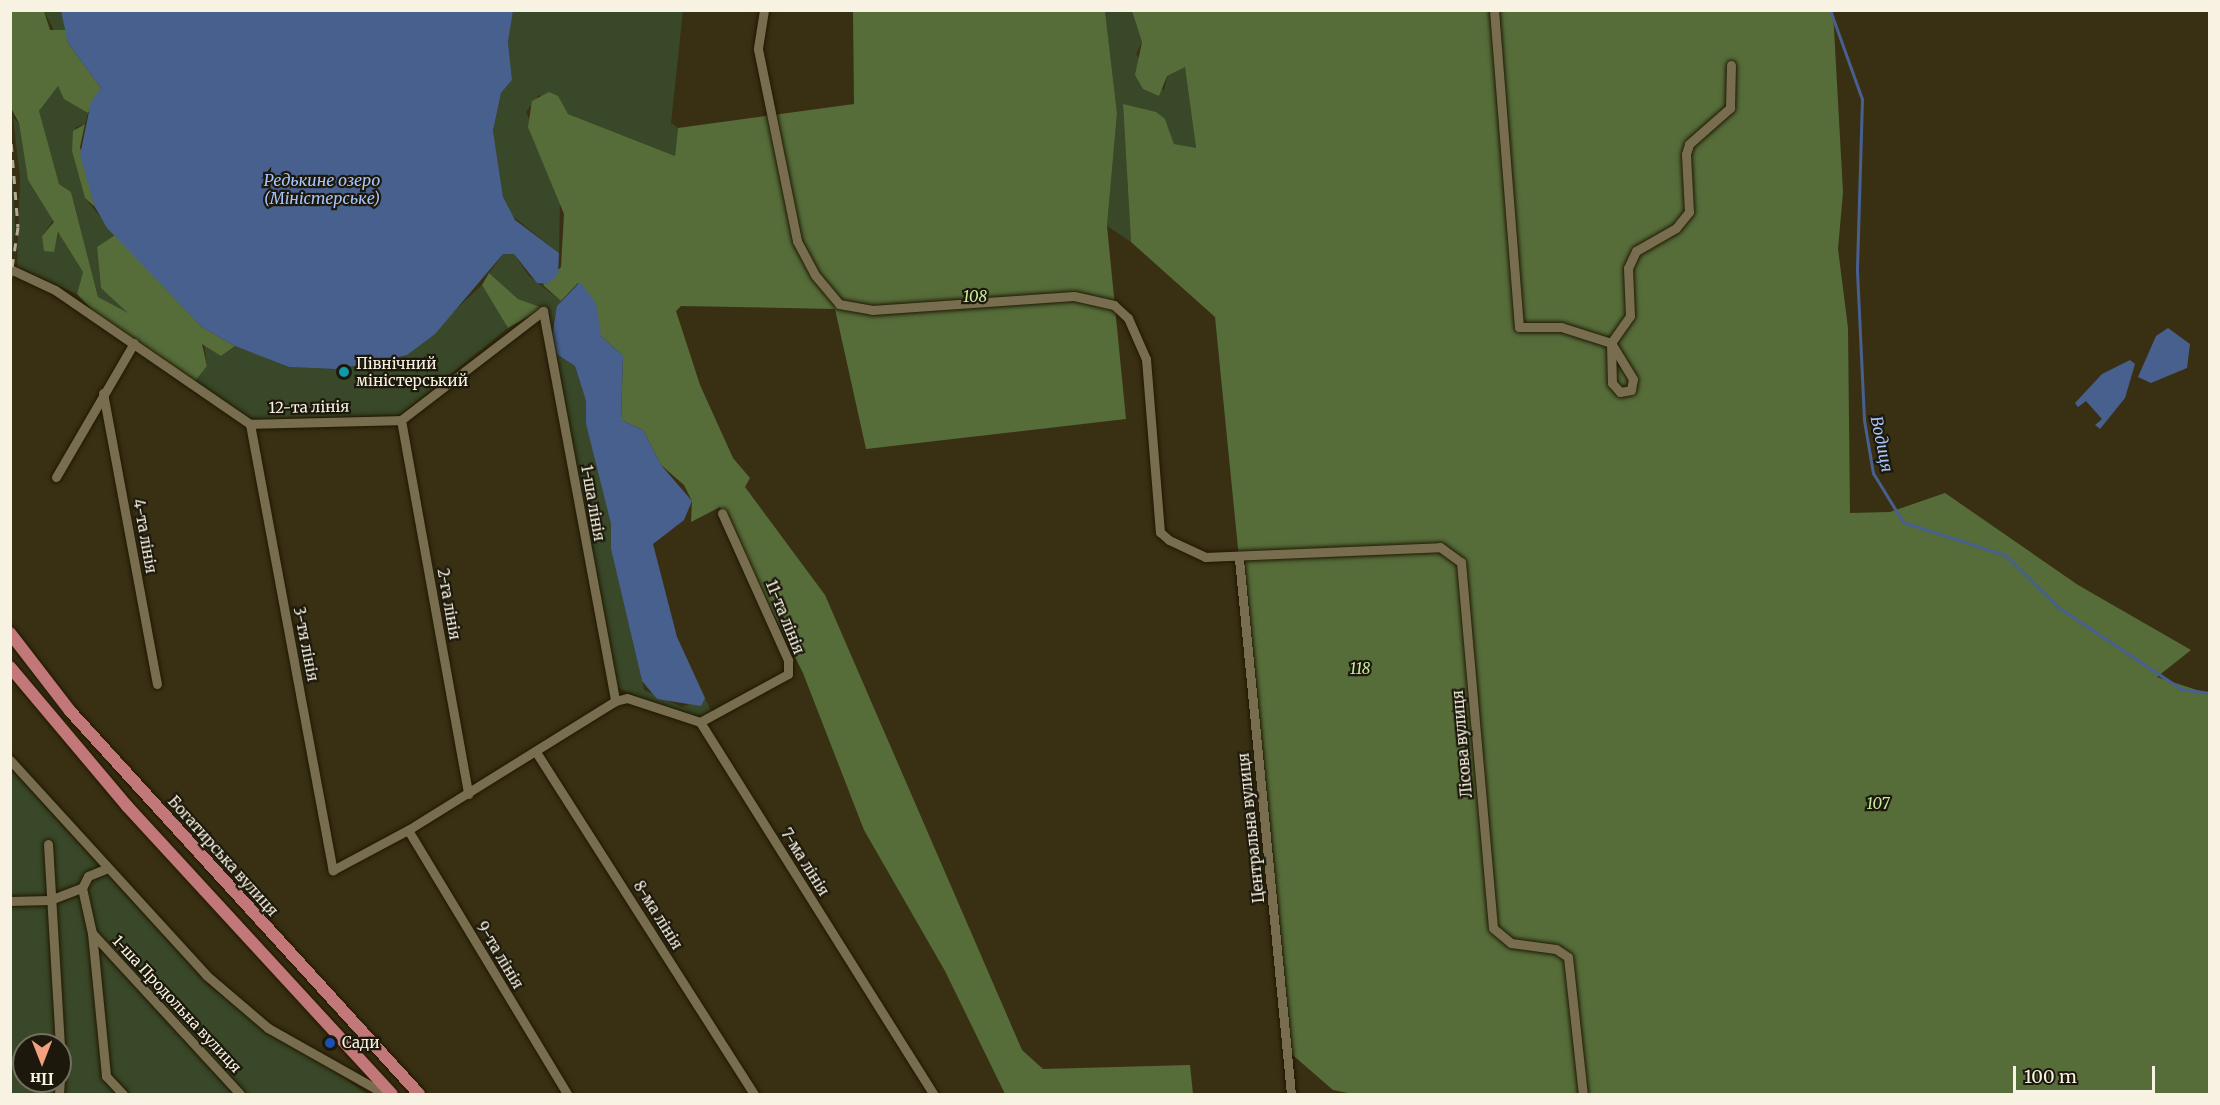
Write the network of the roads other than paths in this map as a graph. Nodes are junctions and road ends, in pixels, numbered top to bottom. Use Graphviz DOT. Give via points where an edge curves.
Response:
graph roads {
  1 [pos="764,10"];
  2 [pos="1494,10"];
  3 [pos="1731,65"];
  4 [pos="12,269"];
  5 [pos="134,343"];
  6 [pos="1611,343"];
  7 [pos="104,393"];
  8 [pos="401,420"];
  9 [pos="250,424"];
  10 [pos="56,477"];
  11 [pos="722,513"];
  12 [pos="1239,559"];
  13 [pos="10,633"];
  14 [pos="10,667"];
  15 [pos="157,684"];
  16 [pos="615,701"];
  17 [pos="700,722"];
  18 [pos="536,752"];
  19 [pos="10,760"];
  20 [pos="468,794"];
  21 [pos="408,830"];
  22 [pos="48,844"];
  23 [pos="105,869"];
  24 [pos="82,888"];
  25 [pos="50,900"];
  26 [pos="10,901"];
  27 [pos="92,933"];
  28 [pos="59,1033"];
  29 [pos="123,1095"];
  30 [pos="240,1095"];
  31 [pos="385,1095"];
  32 [pos="392,1095"];
  33 [pos="419,1095"];
  34 [pos="567,1095"];
  35 [pos="754,1095"];
  36 [pos="933,1095"];
  37 [pos="1291,1095"];
  38 [pos="1583,1095"];
  1 -- 12 [label="street" via="758,49 797,241 814,276 839,304 872,310 1074,296 1114,305 1141,341 1149,376 1160,532 1204,557"];
  2 -- 6 [label="street" via="1520,327 1561,327"];
  3 -- 6 [label="street" via="1730,108 1689,144 1686,154 1689,212 1676,228 1636,250 1628,268 1629,316"];
  4 -- 5 [label="street, 12-та лінія"];
  5 -- 7 [label="street"];
  5 -- 9 [label="street, 12-та лінія"];
  6 -- 6 [label="street" via="1633,379 1631,390 1620,392 1612,383"];
  7 -- 10 [label="street"];
  7 -- 15 [label="street, 4-та лінія"];
  8 -- 9 [label="street, 12-та лінія"];
  8 -- 16 [label="street, 1-ша лінія" via="543,311"];
  8 -- 20 [label="street, 2-га лінія"];
  9 -- 21 [label="street, 3-тя лінія" via="333,870"];
  11 -- 17 [label="street, 11-та лінія" via="789,667 784,679"];
  12 -- 37 [label="street, Центральна вулиця"];
  12 -- 38 [label="street, Лісова вулиця" via="1440,547 1461,562 1493,928 1511,944 1556,949 1568,957"];
  13 -- 33 [label="main road, Богатирська вулиця" via="70,711"];
  14 -- 32 [label="main road" via="127,806"];
  16 -- 17 [label="street" via="627,698"];
  16 -- 18 [label="street"];
  17 -- 36 [label="street, 7-ма лінія"];
  18 -- 20 [label="street"];
  18 -- 35 [label="street, 8-ма лінія"];
  19 -- 23 [label="street" via="95,849"];
  20 -- 21 [label="street"];
  21 -- 34 [label="street, 9-та лінія"];
  22 -- 25 [label="street"];
  23 -- 24 [label="street" via="88,876"];
  23 -- 31 [label="street" via="206,975 268,1028"];
  24 -- 25 [label="street"];
  24 -- 27 [label="street"];
  25 -- 26 [label="street"];
  25 -- 28 [label="street"];
  27 -- 29 [label="street" via="106,1076"];
  27 -- 30 [label="street, 1-ша Продольна вулиця"];
}
